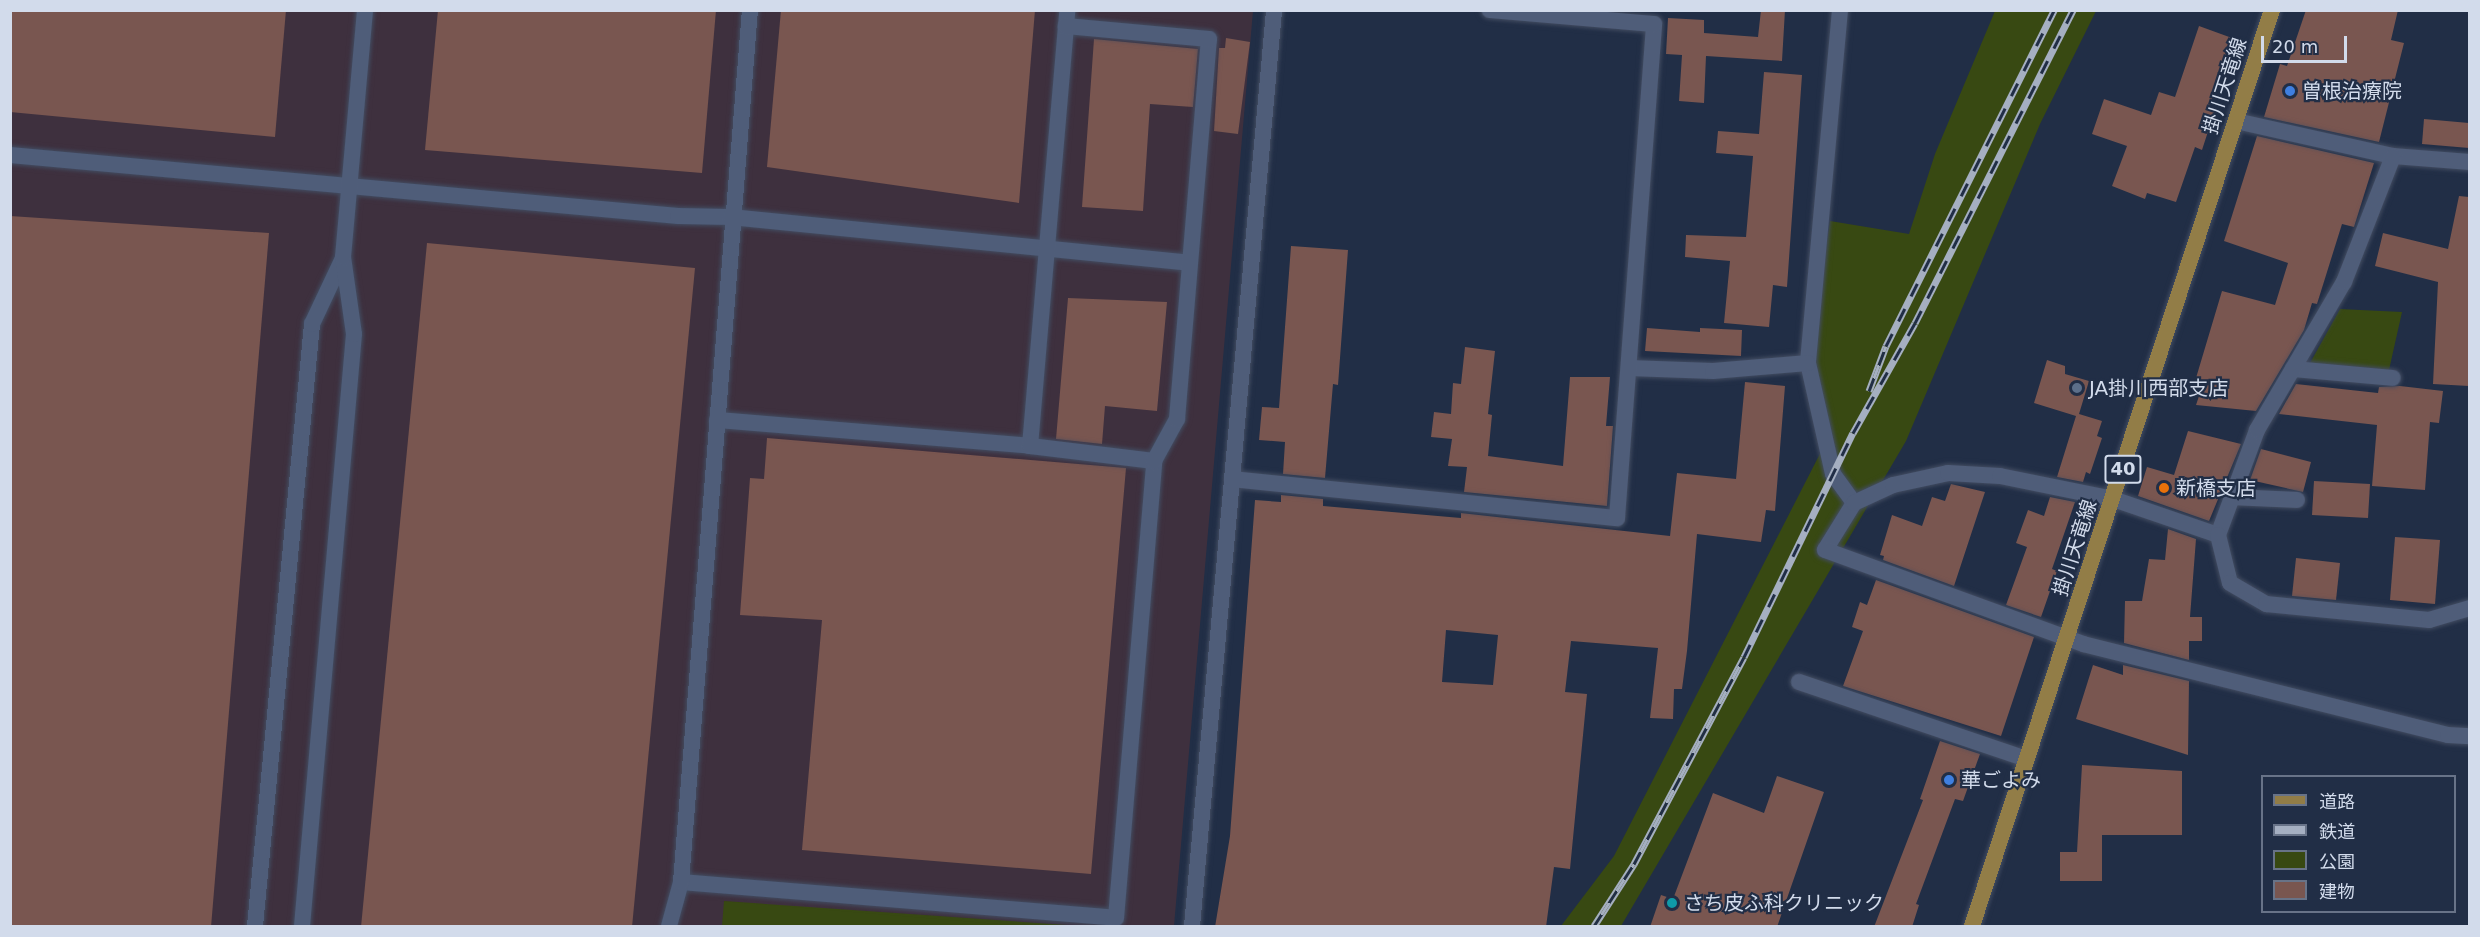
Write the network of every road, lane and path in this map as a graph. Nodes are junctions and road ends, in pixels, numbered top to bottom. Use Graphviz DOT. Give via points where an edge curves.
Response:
graph roads {
  1 [pos="365,10"];
  2 [pos="750,10"];
  3 [pos="1274,10"];
  4 [pos="1490,10"];
  5 [pos="1840,10"];
  6 [pos="2272,10"];
  7 [pos="1066,18"];
  8 [pos="2236,121"];
  9 [pos="10,155"];
  10 [pos="2393,156"];
  11 [pos="2469,162"];
  12 [pos="349,188"];
  13 [pos="731,217"];
  14 [pos="1048,248"];
  15 [pos="343,257"];
  16 [pos="1189,262"];
  17 [pos="1808,363"];
  18 [pos="1629,368"];
  19 [pos="2293,369"];
  20 [pos="2393,378"];
  21 [pos="717,420"];
  22 [pos="1030,446"];
  23 [pos="1154,461"];
  24 [pos="1232,479"];
  25 [pos="2232,496"];
  26 [pos="2113,499"];
  27 [pos="2297,500"];
  28 [pos="1854,503"];
  29 [pos="2218,535"];
  30 [pos="2469,608"];
  31 [pos="2067,637"];
  32 [pos="1799,682"];
  33 [pos="2469,736"];
  34 [pos="2026,759"];
  35 [pos="681,882"];
  36 [pos="255,927"];
  37 [pos="302,927"];
  38 [pos="669,927"];
  39 [pos="1192,927"];
  40 [pos="1972,927"];
  1 -- 12 [label="street"];
  2 -- 13 [label="street"];
  3 -- 24 [label="street"];
  4 -- 18 [label="street" via="1654,24"];
  5 -- 17 [label="street"];
  6 -- 8 [label="main road, 掛川天竜線 / 40"];
  7 -- 14 [label="street"];
  7 -- 16 [label="street" via="1209,39"];
  8 -- 10 [label="street"];
  8 -- 26 [label="main road, 掛川天竜線 / 40"];
  9 -- 12 [label="street"];
  10 -- 11 [label="street"];
  10 -- 19 [label="street" via="2344,282"];
  12 -- 13 [label="street" via="678,216"];
  12 -- 15 [label="street"];
  13 -- 14 [label="street"];
  13 -- 21 [label="street"];
  14 -- 16 [label="street"];
  14 -- 22 [label="street"];
  15 -- 36 [label="street" via="312,324"];
  15 -- 37 [label="street" via="354,334"];
  16 -- 23 [label="street" via="1177,419"];
  17 -- 18 [label="street" via="1713,370"];
  17 -- 28 [label="street" via="1833,474"];
  18 -- 24 [label="street" via="1617,518"];
  19 -- 20 [label="street"];
  19 -- 25 [label="street" via="2257,430"];
  21 -- 22 [label="street"];
  21 -- 35 [label="street"];
  22 -- 23 [label="street"];
  23 -- 35 [label="street" via="1116,918"];
  24 -- 39 [label="street"];
  25 -- 27 [label="street"];
  25 -- 29 [label="street"];
  26 -- 28 [label="street" via="2000,476 1948,473 1893,485"];
  26 -- 29 [label="street"];
  26 -- 31 [label="main road, 掛川天竜線 / 40"];
  28 -- 31 [label="street" via="1825,550"];
  29 -- 30 [label="street" via="2230,583 2266,604 2429,620"];
  31 -- 33 [label="street" via="2448,735"];
  31 -- 34 [label="main road, 掛川天竜線 / 40"];
  32 -- 34 [label="street"];
  34 -- 40 [label="main road, 掛川天竜線 / 40"];
  35 -- 38 [label="street"];
}
